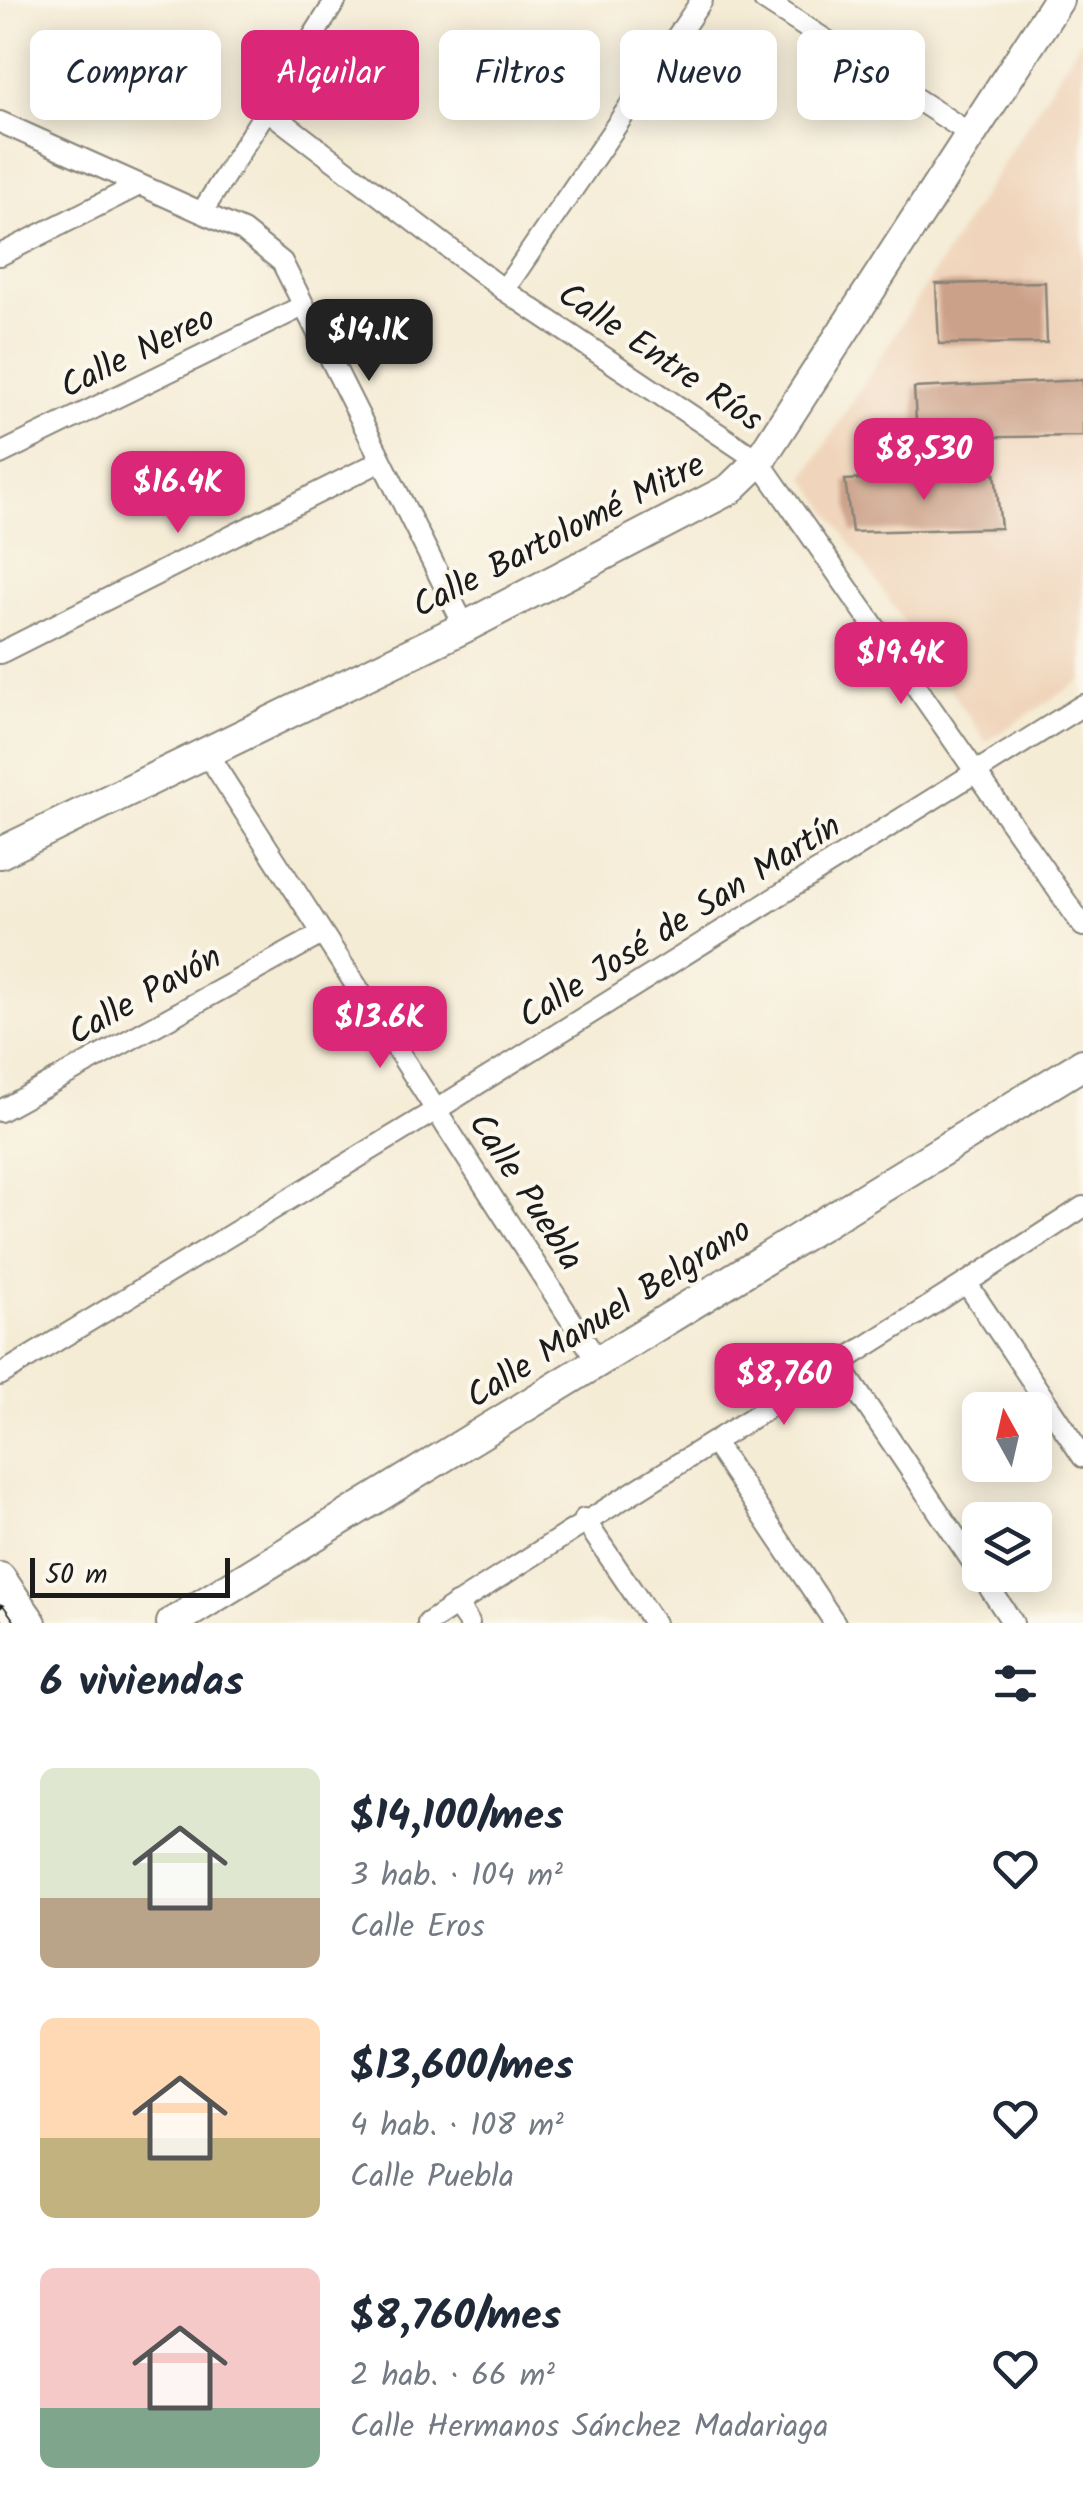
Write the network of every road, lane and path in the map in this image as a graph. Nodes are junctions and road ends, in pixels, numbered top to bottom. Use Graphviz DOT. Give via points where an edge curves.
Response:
graph roads {
  1 [pos="336,0"];
  2 [pos="702,0"];
  3 [pos="764,0"];
  4 [pos="1058,0"];
  5 [pos="317,30"];
  6 [pos="259,120"];
  7 [pos="280,120"];
  8 [pos="0,122"];
  9 [pos="972,135"];
  10 [pos="136,187"];
  11 [pos="202,212"];
  12 [pos="0,255"];
  13 [pos="504,290"];
  14 [pos="303,306"];
  15 [pos="0,454"];
  16 [pos="759,461"];
  17 [pos="379,462"];
  18 [pos="465,626"];
  19 [pos="0,654"];
  20 [pos="1083,705"];
  21 [pos="206,752"];
  22 [pos="977,772"];
  23 [pos="0,853"];
  24 [pos="1083,926"];
  25 [pos="320,935"];
  26 [pos="1083,1064"];
  27 [pos="436,1110"];
  28 [pos="0,1111"];
  29 [pos="1083,1207"];
  30 [pos="966,1284"];
  31 [pos="598,1362"];
  32 [pos="839,1364"];
  33 [pos="0,1375"];
  34 [pos="714,1443"];
  35 [pos="1083,1457"];
  36 [pos="584,1519"];
  37 [pos="962,1547"];
  38 [pos="0,1578"];
  39 [pos="992,1592"];
  40 [pos="456,1604"];
  41 [pos="30,1623"];
  42 [pos="172,1623"];
  43 [pos="428,1623"];
  44 [pos="469,1623"];
  45 [pos="654,1623"];
  46 [pos="835,1623"];
  47 [pos="1013,1623"];
  1 -- 5 [label="street"];
  2 -- 13 [label="street"];
  3 -- 9 [label="street"];
  4 -- 9 [label="street, Calle Bartolomé Mitre"];
  6 -- 11 [label="street"];
  7 -- 13 [label="street, Calle Entre Ríos"];
  8 -- 10 [label="street"];
  9 -- 16 [label="street, Calle Bartolomé Mitre"];
  10 -- 11 [label="street"];
  10 -- 12 [label="street"];
  11 -- 14 [label="street" via="282,262"];
  13 -- 16 [label="street, Calle Entre Ríos"];
  14 -- 15 [label="street, Calle Nereo"];
  14 -- 17 [label="street"];
  16 -- 18 [label="street, Calle Bartolomé Mitre" via="730,488"];
  16 -- 22 [label="street, Calle Entre Ríos"];
  17 -- 18 [label="street"];
  17 -- 19 [label="street"];
  18 -- 21 [label="street, Calle Bartolomé Mitre"];
  20 -- 22 [label="street, Calle José de San Martín"];
  21 -- 23 [label="street, Calle Bartolomé Mitre"];
  21 -- 25 [label="street, Calle Puebla"];
  22 -- 24 [label="street, Calle Entre Ríos"];
  22 -- 27 [label="street, Calle José de San Martín"];
  25 -- 27 [label="street, Calle Puebla"];
  25 -- 28 [label="street, Calle Pavón"];
  26 -- 31 [label="street, Calle Manuel Belgrano"];
  27 -- 31 [label="street, Calle Puebla"];
  27 -- 33 [label="street, Calle José de San Martín"];
  29 -- 30 [label="street"];
  30 -- 32 [label="street"];
  30 -- 35 [label="street"];
  31 -- 42 [label="street, Calle Manuel Belgrano"];
  32 -- 34 [label="street"];
  32 -- 37 [label="street"];
  34 -- 36 [label="street"];
  34 -- 46 [label="street"];
  36 -- 40 [label="street"];
  36 -- 45 [label="street"];
  38 -- 41 [label="street"];
  39 -- 47 [label="street"];
  40 -- 43 [label="street"];
  40 -- 44 [label="street"];
}
